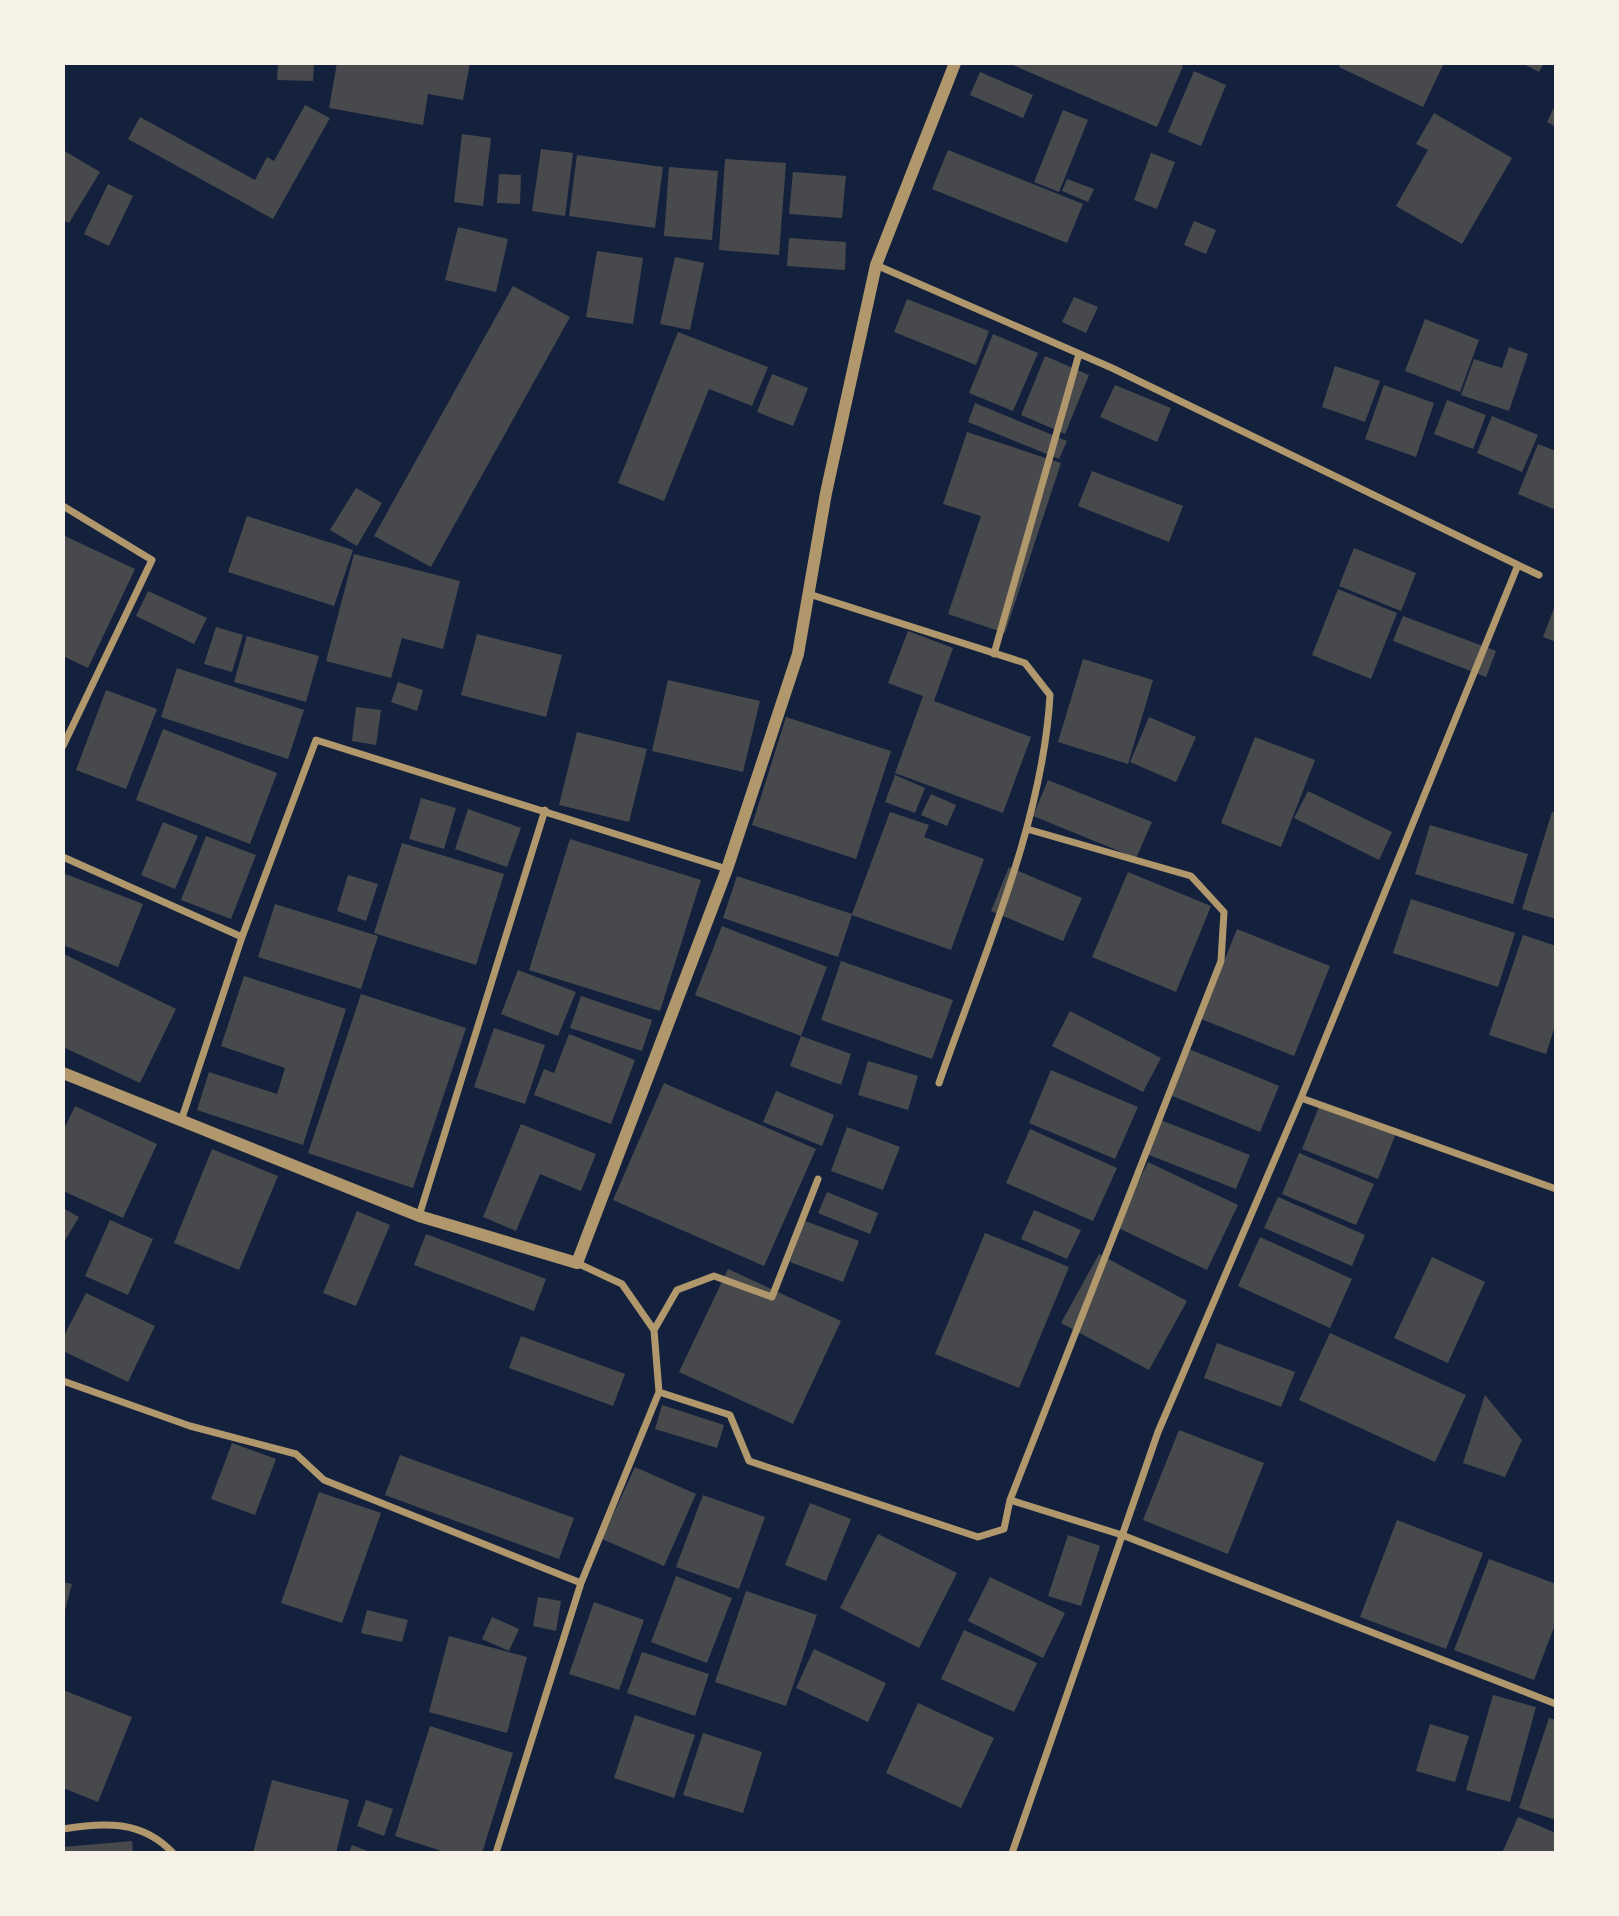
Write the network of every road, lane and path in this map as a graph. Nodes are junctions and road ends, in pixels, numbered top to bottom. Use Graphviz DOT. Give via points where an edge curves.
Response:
graph roads {
  1 [pos="955,63"];
  2 [pos="876,265"];
  3 [pos="1079,354"];
  4 [pos="63,506"];
  5 [pos="1518,565"];
  6 [pos="1539,575"];
  7 [pos="809,594"];
  8 [pos="995,654"];
  9 [pos="63,746"];
  10 [pos="545,810"];
  11 [pos="1027,829"];
  12 [pos="63,857"];
  13 [pos="727,869"];
  14 [pos="242,937"];
  15 [pos="63,1073"];
  16 [pos="939,1083"];
  17 [pos="1301,1098"];
  18 [pos="181,1121"];
  19 [pos="818,1180"];
  20 [pos="1556,1189"];
  21 [pos="419,1216"];
  22 [pos="577,1263"];
  23 [pos="654,1330"];
  24 [pos="63,1381"];
  25 [pos="659,1392"];
  26 [pos="1010,1500"];
  27 [pos="1122,1535"];
  28 [pos="581,1583"];
  29 [pos="1556,1704"];
  30 [pos="63,1829"];
  31 [pos="173,1853"];
  32 [pos="496,1853"];
  33 [pos="1012,1853"];
  1 -- 2 [label="street"];
  2 -- 3 [label="street"];
  2 -- 7 [label="street"];
  3 -- 5 [label="street"];
  3 -- 8 [label="street"];
  4 -- 9 [label="street" via="152,560"];
  5 -- 6 [label="street"];
  5 -- 17 [label="street"];
  7 -- 8 [label="street"];
  7 -- 13 [label="street" via="798,654"];
  8 -- 11 [label="street" via="1025,663 1050,695 1047,737"];
  10 -- 13 [label="street"];
  10 -- 14 [label="street" via="316,740"];
  10 -- 21 [label="street"];
  11 -- 16 [label="street"];
  11 -- 26 [label="street" via="1191,876 1224,912 1221,961"];
  12 -- 14 [label="street"];
  13 -- 22 [label="street"];
  14 -- 18 [label="street"];
  15 -- 18 [label="street"];
  17 -- 20 [label="street"];
  17 -- 27 [label="street" via="1158,1432"];
  18 -- 21 [label="street"];
  19 -- 23 [label="street" via="772,1297 714,1276 677,1290"];
  21 -- 22 [label="street"];
  22 -- 23 [label="street" via="622,1284"];
  23 -- 25 [label="street"];
  24 -- 28 [label="street" via="190,1426 296,1454 324,1480"];
  25 -- 26 [label="street" via="730,1415 749,1461 978,1537 1004,1528"];
  25 -- 28 [label="street"];
  26 -- 27 [label="street"];
  27 -- 29 [label="street"];
  27 -- 33 [label="street"];
  28 -- 32 [label="street"];
  30 -- 31 [label="street" via="105,1822 158,1837"];
}
